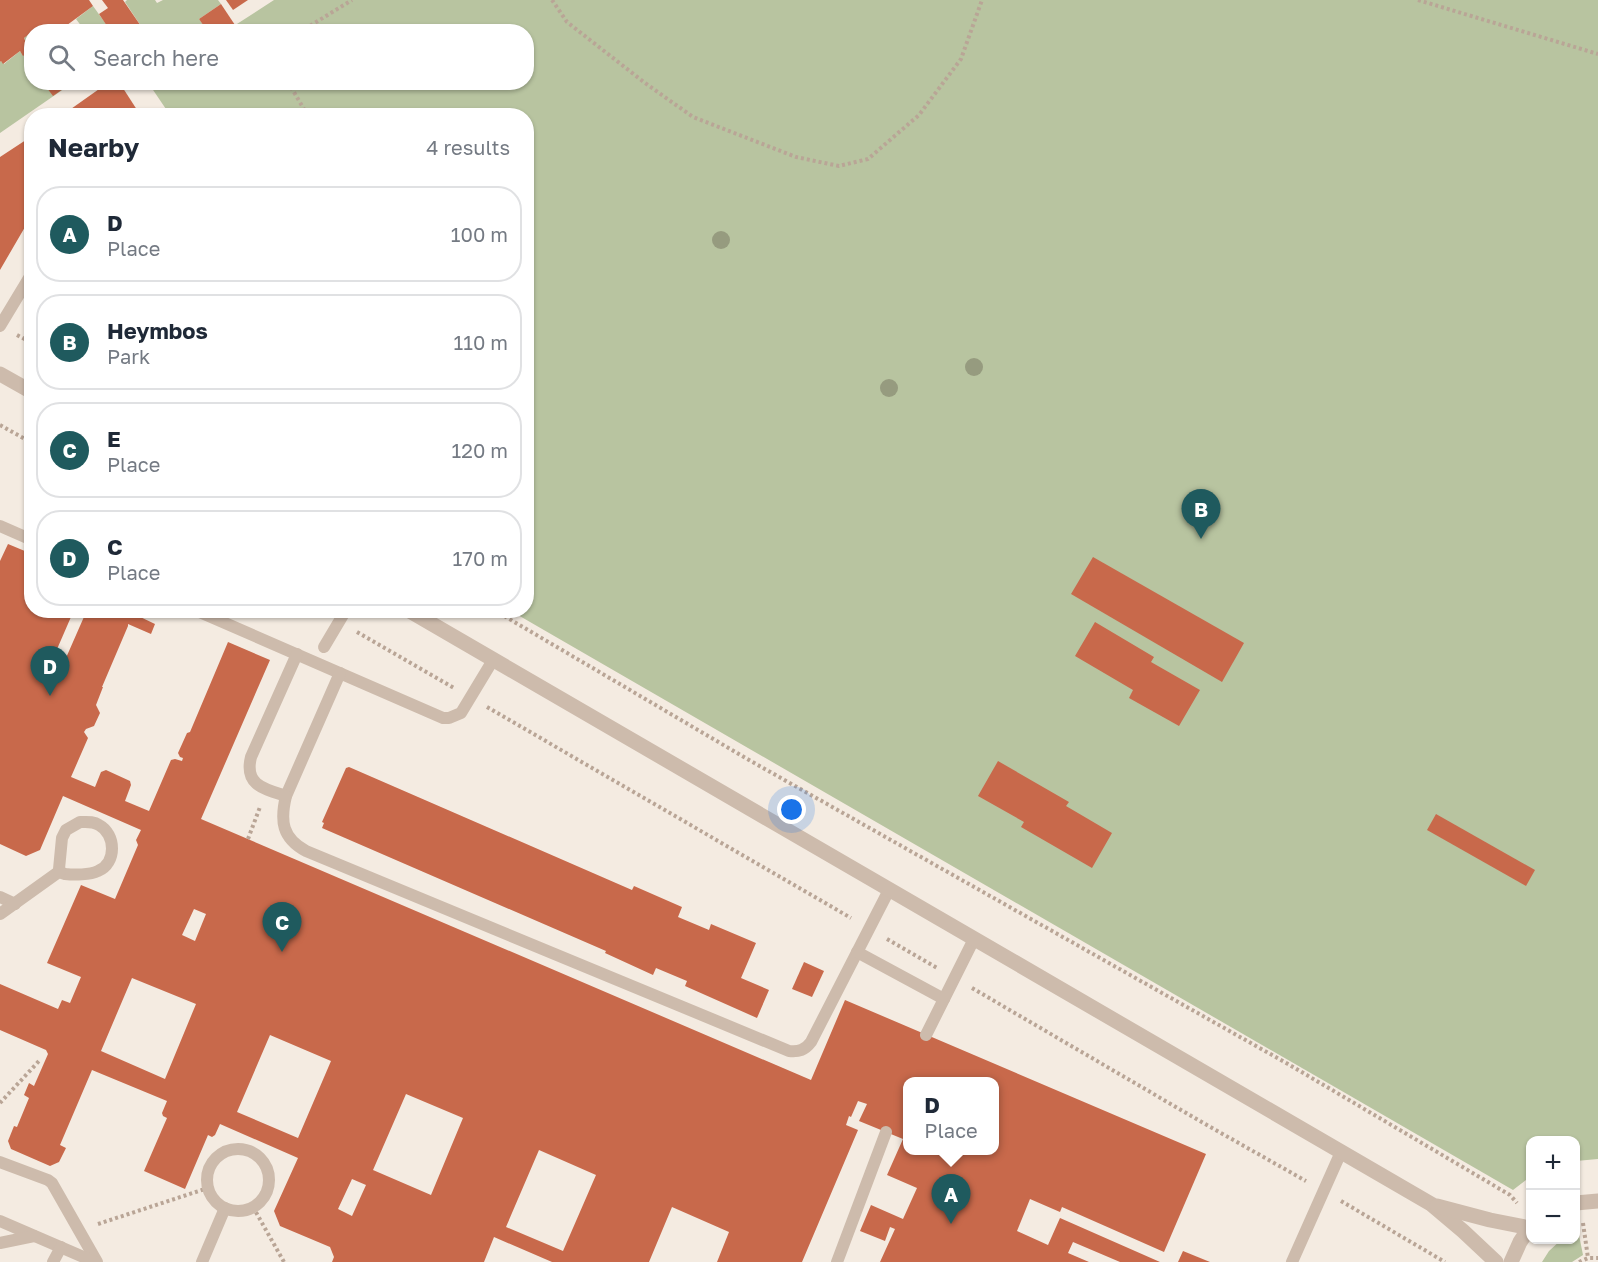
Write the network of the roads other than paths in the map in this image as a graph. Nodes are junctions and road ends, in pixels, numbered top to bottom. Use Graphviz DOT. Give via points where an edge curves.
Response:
graph roads {
  1 [pos="24,286"];
  2 [pos="0,326"];
  3 [pos="0,374"];
  4 [pos="24,388"];
  5 [pos="0,526"];
  6 [pos="24,536"];
  7 [pos="214,618"];
  8 [pos="341,618"];
  9 [pos="422,618"];
  10 [pos="324,646"];
  11 [pos="297,654"];
  12 [pos="493,660"];
  13 [pos="340,673"];
  14 [pos="286,796"];
  15 [pos="60,871"];
  16 [pos="889,890"];
  17 [pos="0,897"];
  18 [pos="15,904"];
  19 [pos="0,914"];
  20 [pos="974,939"];
  21 [pos="857,952"];
  22 [pos="944,999"];
  23 [pos="926,1035"];
  24 [pos="886,1132"];
  25 [pos="1341,1152"];
  26 [pos="0,1162"];
  27 [pos="1598,1201"];
  28 [pos="1580,1202"];
  29 [pos="1431,1204"];
  30 [pos="225,1208"];
  31 [pos="0,1221"];
  32 [pos="1526,1227"];
  33 [pos="1526,1234"];
  34 [pos="34,1236"];
  35 [pos="0,1244"];
  36 [pos="61,1247"];
  37 [pos="53,1262"];
  38 [pos="96,1262"];
  39 [pos="202,1262"];
  40 [pos="837,1262"];
  41 [pos="1292,1262"];
  42 [pos="1496,1262"];
  43 [pos="1511,1262"];
  1 -- 2 [label="lane"];
  3 -- 4 [label="street"];
  5 -- 6 [label="lane"];
  7 -- 11 [label="lane"];
  8 -- 10 [label="lane"];
  9 -- 12 [label="street"];
  11 -- 13 [label="lane"];
  11 -- 14 [label="lane" via="249,765 259,786"];
  12 -- 13 [label="lane" via="461,713 449,718"];
  12 -- 16 [label="street"];
  13 -- 14 [label="lane"];
  14 -- 21 [label="lane" via="284,829 306,851 789,1051 802,1050 811,1042"];
  15 -- 15 [label="lane" via="68,875 97,872 105,867 113,851 104,828 80,822 66,830"];
  15 -- 18 [label="lane"];
  16 -- 20 [label="street"];
  16 -- 21 [label="lane"];
  17 -- 18 [label="lane"];
  18 -- 19 [label="lane"];
  20 -- 22 [label="lane"];
  20 -- 25 [label="street"];
  21 -- 22 [label="lane"];
  22 -- 23 [label="lane"];
  24 -- 40 [label="lane"];
  25 -- 29 [label="street"];
  25 -- 41 [label="lane"];
  26 -- 38 [label="lane" via="52,1183"];
  27 -- 28 [label="street"];
  29 -- 32 [label="street"];
  29 -- 42 [label="street"];
  30 -- 30 [label="lane" via="253,1207 267,1191 267,1170 255,1154 234,1149 224,1152 210,1168 208,1188"];
  30 -- 39 [label="lane"];
  31 -- 34 [label="lane"];
  33 -- 43 [label="street"];
  34 -- 35 [label="lane"];
  34 -- 36 [label="lane"];
  36 -- 37 [label="lane"];
  36 -- 38 [label="lane"];
}
